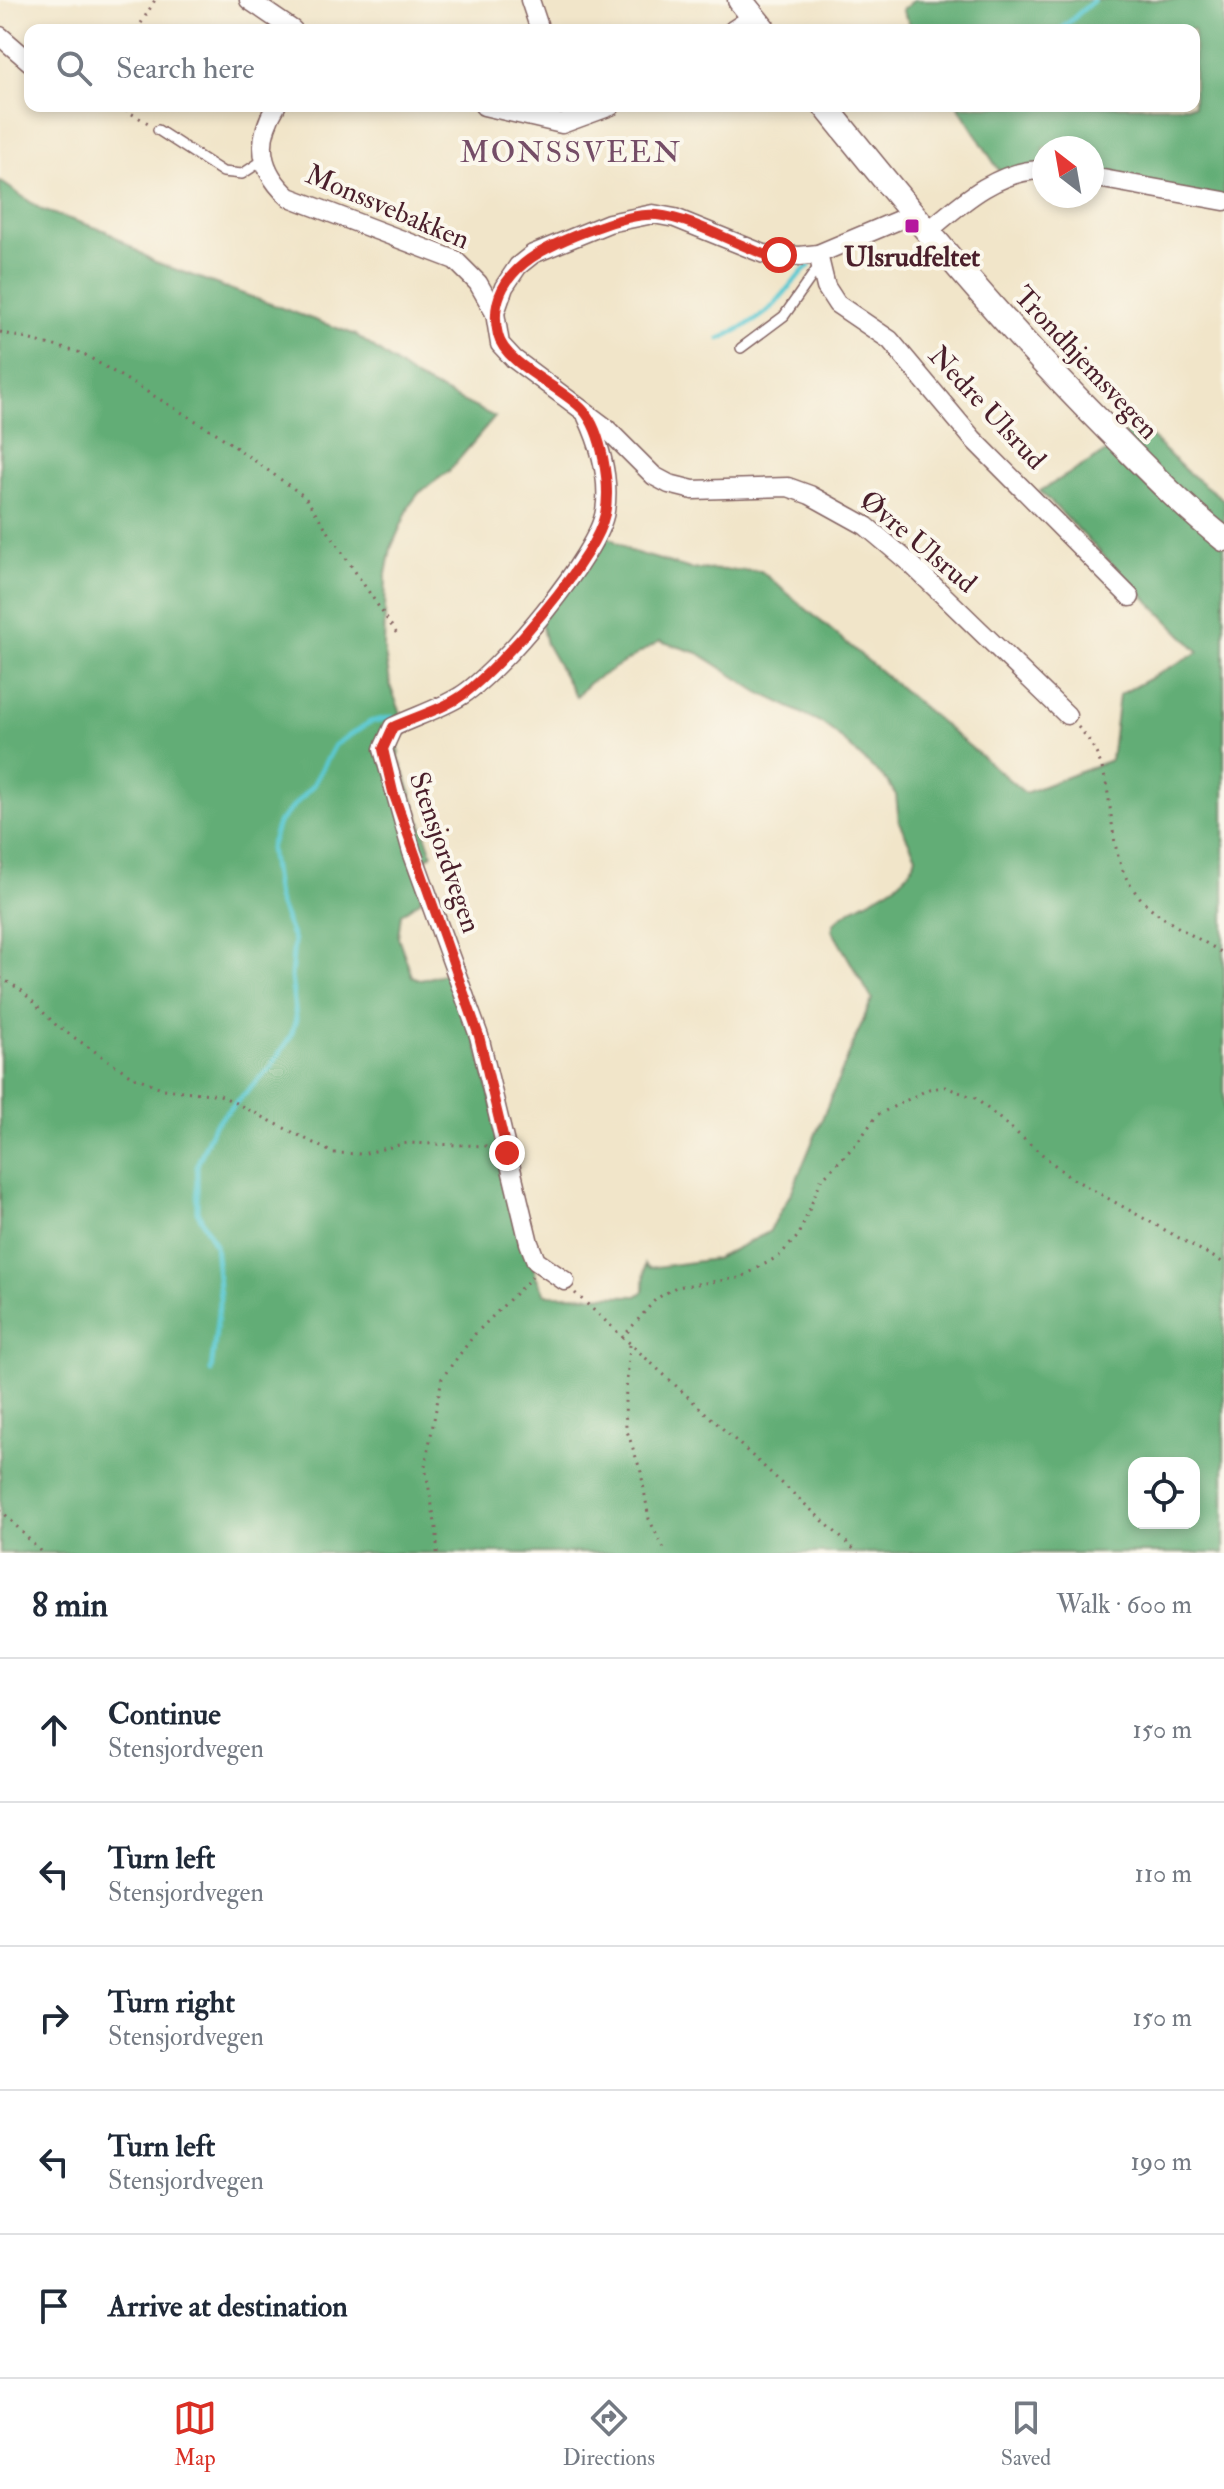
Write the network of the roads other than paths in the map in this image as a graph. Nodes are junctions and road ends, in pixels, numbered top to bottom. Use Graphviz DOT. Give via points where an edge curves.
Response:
graph roads {
  1 [pos="249,0"];
  2 [pos="530,0"];
  3 [pos="284,24"];
  4 [pos="538,24"];
  5 [pos="0,36"];
  6 [pos="24,57"];
  7 [pos="273,112"];
  8 [pos="595,112"];
  9 [pos="830,112"];
  10 [pos="544,114"];
  11 [pos="158,130"];
  12 [pos="262,161"];
  13 [pos="1032,171"];
  14 [pos="1104,179"];
  15 [pos="1224,201"];
  16 [pos="920,223"];
  17 [pos="818,260"];
  18 [pos="495,313"];
  19 [pos="741,348"];
  20 [pos="584,411"];
  21 [pos="1224,539"];
  22 [pos="1130,597"];
  23 [pos="1067,715"];
  24 [pos="565,1281"];
  1 -- 3 [label="street"];
  2 -- 4 [label="street"];
  5 -- 6 [label="street"];
  7 -- 12 [label="street" via="261,141"];
  8 -- 10 [label="street" via="562,124"];
  9 -- 16 [label="main road, Trondhjemsvegen"];
  11 -- 12 [label="lane" via="223,172 242,174"];
  12 -- 18 [label="street, Monssvebakken" via="289,197 455,260 478,283"];
  13 -- 16 [label="street" via="993,183"];
  14 -- 15 [label="street"];
  16 -- 17 [label="street"];
  16 -- 21 [label="main road, Trondhjemsvegen" via="1058,380"];
  17 -- 18 [label="street" via="764,254 653,214 609,223 533,254 504,287"];
  17 -- 19 [label="lane" via="784,316"];
  17 -- 22 [label="street, Nedre Ulsrud" via="837,304 890,340 973,439"];
  18 -- 20 [label="street" via="500,344"];
  20 -- 23 [label="street, Øvre Ulsrud" via="654,476 673,486 788,487 866,526"];
  20 -- 24 [label="street, Stensjordvegen" via="597,439 607,495 595,539 503,659 461,696 393,727 383,749 412,852 479,1036 529,1243 536,1261"];
}
